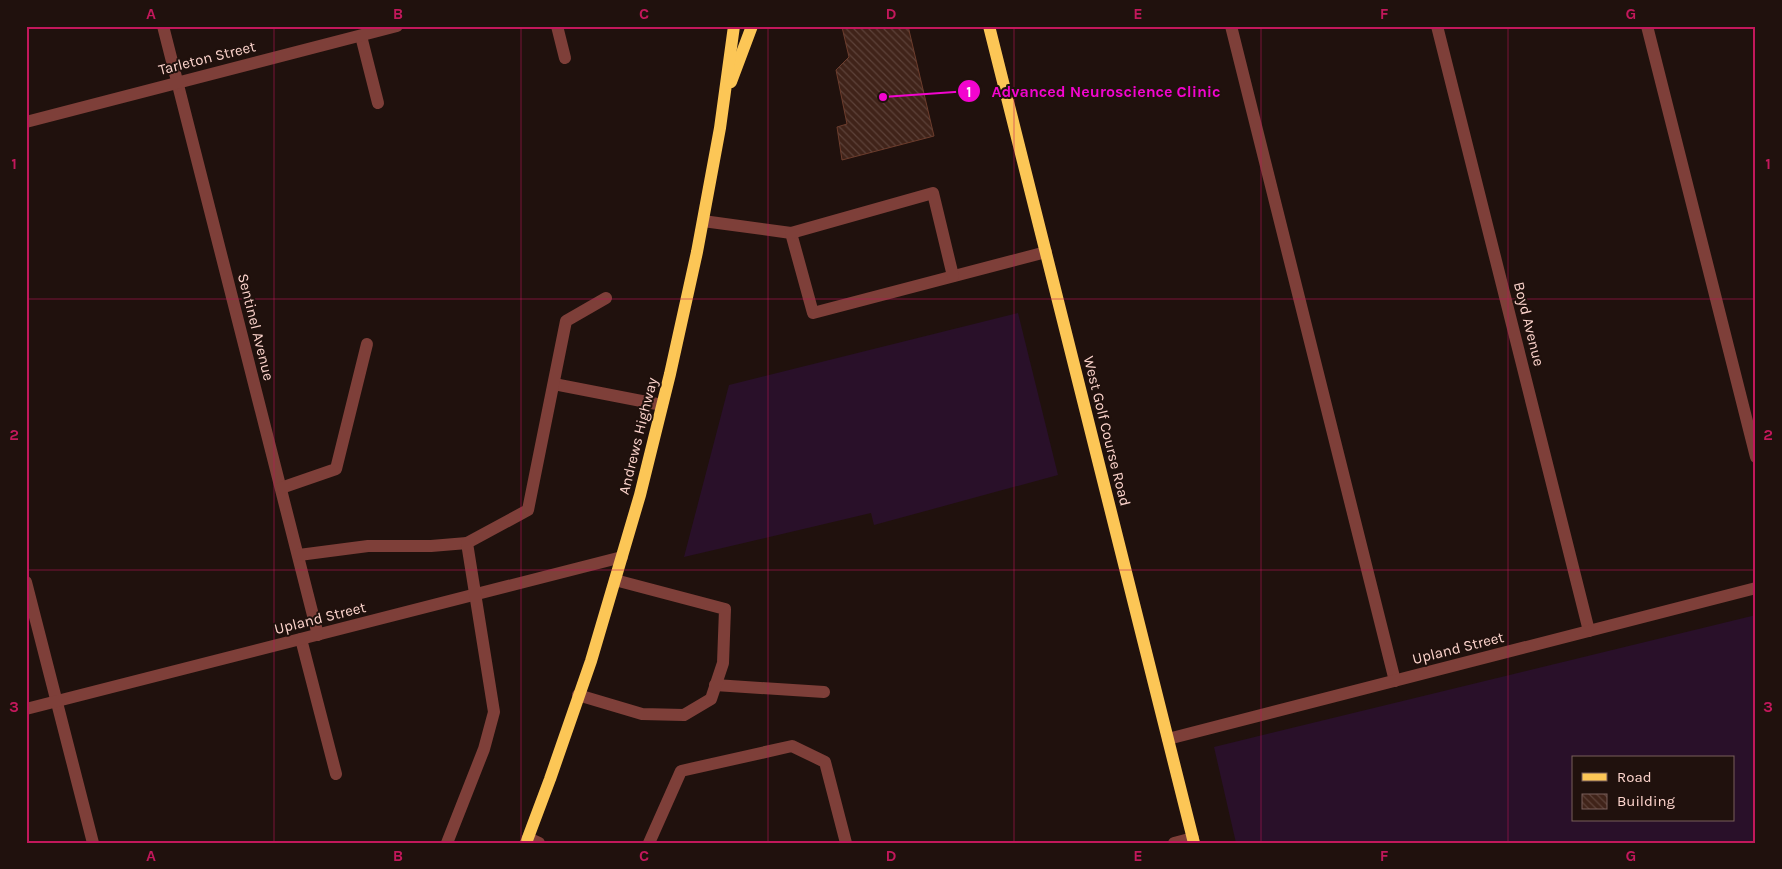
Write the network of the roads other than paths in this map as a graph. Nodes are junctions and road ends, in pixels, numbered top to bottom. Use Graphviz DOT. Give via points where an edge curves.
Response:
graph roads {
  1 [pos="163,26"];
  2 [pos="397,26"];
  3 [pos="557,26"];
  4 [pos="734,26"];
  5 [pos="752,26"];
  6 [pos="989,26"];
  7 [pos="1231,26"];
  8 [pos="1437,26"];
  9 [pos="1647,26"];
  10 [pos="361,36"];
  11 [pos="565,58"];
  12 [pos="177,83"];
  13 [pos="378,103"];
  14 [pos="724,103"];
  15 [pos="26,122"];
  16 [pos="703,222"];
  17 [pos="791,234"];
  18 [pos="1046,252"];
  19 [pos="954,276"];
  20 [pos="606,298"];
  21 [pos="367,344"];
  22 [pos="554,384"];
  23 [pos="662,405"];
  24 [pos="1756,457"];
  25 [pos="281,488"];
  26 [pos="467,543"];
  27 [pos="299,555"];
  28 [pos="622,557"];
  29 [pos="615,580"];
  30 [pos="26,582"];
  31 [pos="1756,588"];
  32 [pos="475,595"];
  33 [pos="1589,631"];
  34 [pos="318,635"];
  35 [pos="302,639"];
  36 [pos="1395,680"];
  37 [pos="715,685"];
  38 [pos="824,692"];
  39 [pos="578,696"];
  40 [pos="56,702"];
  41 [pos="26,709"];
  42 [pos="1168,739"];
  43 [pos="336,774"];
  44 [pos="1194,840"];
  45 [pos="531,841"];
  46 [pos="93,843"];
  47 [pos="447,843"];
  48 [pos="649,843"];
  49 [pos="846,843"];
  50 [pos="1174,843"];
  1 -- 12 [label="street, Sentinel Avenue"];
  2 -- 10 [label="street, Tarleton Street"];
  3 -- 11 [label="street"];
  4 -- 14 [label="main road, Andrews Highway"];
  5 -- 14 [label="main road"];
  6 -- 18 [label="main road, West Golf Course Road"];
  7 -- 36 [label="street"];
  8 -- 33 [label="street, Boyd Avenue"];
  9 -- 24 [label="street"];
  10 -- 12 [label="street, Tarleton Street"];
  10 -- 13 [label="street"];
  12 -- 15 [label="street, Tarleton Street"];
  12 -- 25 [label="street, Sentinel Avenue"];
  14 -- 16 [label="main road, Andrews Highway"];
  16 -- 17 [label="street"];
  16 -- 23 [label="main road, Andrews Highway"];
  17 -- 19 [label="street" via="813,312"];
  17 -- 19 [label="street" via="932,193"];
  18 -- 19 [label="street"];
  18 -- 42 [label="main road, West Golf Course Road"];
  20 -- 22 [label="street" via="566,321"];
  21 -- 25 [label="street" via="336,469"];
  22 -- 23 [label="street"];
  22 -- 26 [label="street" via="528,510"];
  23 -- 28 [label="main road, Andrews Highway"];
  25 -- 27 [label="street, Sentinel Avenue"];
  26 -- 27 [label="street" via="368,546"];
  26 -- 32 [label="street"];
  27 -- 34 [label="street, Sentinel Avenue"];
  28 -- 29 [label="main road, Andrews Highway"];
  28 -- 32 [label="street, Upland Street"];
  29 -- 37 [label="street" via="725,609 723,662"];
  29 -- 39 [label="main road, Andrews Highway"];
  30 -- 40 [label="street"];
  31 -- 33 [label="street, Upland Street"];
  32 -- 34 [label="street, Upland Street"];
  32 -- 47 [label="street" via="494,712 484,749"];
  33 -- 36 [label="street, Upland Street"];
  34 -- 35 [label="street, Upland Street"];
  35 -- 40 [label="street, Upland Street"];
  35 -- 43 [label="street"];
  36 -- 42 [label="street, Upland Street"];
  37 -- 38 [label="street"];
  37 -- 39 [label="street" via="711,698 684,715 642,714"];
  39 -- 45 [label="main road, Andrews Highway"];
  40 -- 41 [label="street, Upland Street"];
  40 -- 46 [label="street"];
  42 -- 44 [label="main road, West Golf Course Road"];
  44 -- 50 [label="street"];
  48 -- 49 [label="street" via="681,771 792,746 825,762"];
}
